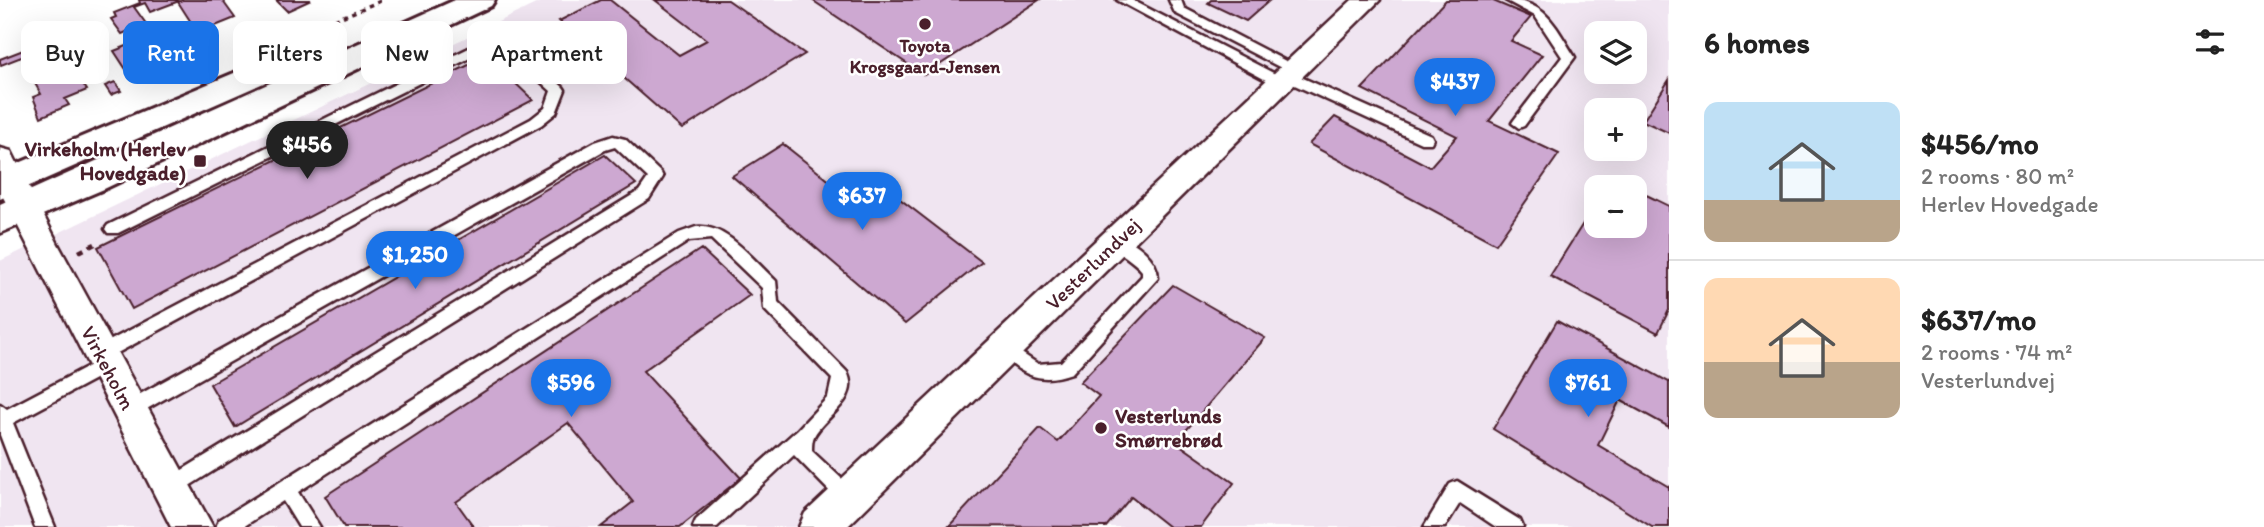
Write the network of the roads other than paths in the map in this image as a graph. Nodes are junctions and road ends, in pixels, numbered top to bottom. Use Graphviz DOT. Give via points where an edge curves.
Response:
graph roads {
  1 [pos="427,0"];
  2 [pos="480,0"];
  3 [pos="1123,0"];
  4 [pos="1175,0"];
  5 [pos="1367,0"];
  6 [pos="1511,0"];
  7 [pos="1289,77"];
  8 [pos="1519,122"];
  9 [pos="1426,139"];
  10 [pos="7,191"];
  11 [pos="113,229"];
  12 [pos="1117,241"];
  13 [pos="1005,349"];
  14 [pos="103,360"];
  15 [pos="130,409"];
  16 [pos="2,416"];
  17 [pos="804,435"];
  18 [pos="171,487"];
  19 [pos="286,489"];
  20 [pos="849,498"];
  21 [pos="45,527"];
  22 [pos="192,527"];
  23 [pos="226,527"];
  24 [pos="310,527"];
  25 [pos="703,527"];
  26 [pos="819,527"];
  27 [pos="1434,527"];
  28 [pos="1513,527"];
  1 -- 10 [label="main road"];
  2 -- 10 [label="main road"];
  3 -- 7 [label="lane"];
  4 -- 7 [label="lane" via="1179,10"];
  5 -- 7 [label="street, Vesterlundvej"];
  6 -- 8 [label="lane" via="1539,13 1569,57"];
  7 -- 9 [label="lane"];
  7 -- 12 [label="street, Vesterlundvej"];
  10 -- 14 [label="street, Virkeholm"];
  11 -- 14 [label="lane" via="499,42 558,90 551,110 536,122"];
  12 -- 13 [label="street, Vesterlundvej"];
  12 -- 13 [label="lane" via="1139,256 1150,269 1150,278 1066,368 1038,373"];
  13 -- 20 [label="street, Vesterlundvej"];
  14 -- 15 [label="street, Virkeholm"];
  14 -- 16 [label="lane"];
  15 -- 18 [label="street, Virkeholm"];
  15 -- 18 [label="lane" via="600,146 620,143 656,177 644,195"];
  16 -- 21 [label="lane"];
  17 -- 19 [label="lane" via="834,402 841,377 771,304 770,286 716,236 697,233"];
  17 -- 20 [label="lane" via="803,454"];
  17 -- 25 [label="lane"];
  18 -- 22 [label="street, Virkeholm"];
  19 -- 23 [label="lane"];
  19 -- 24 [label="lane"];
  20 -- 26 [label="street, Vesterlundvej"];
  27 -- 28 [label="lane" via="1457,490"];
}
